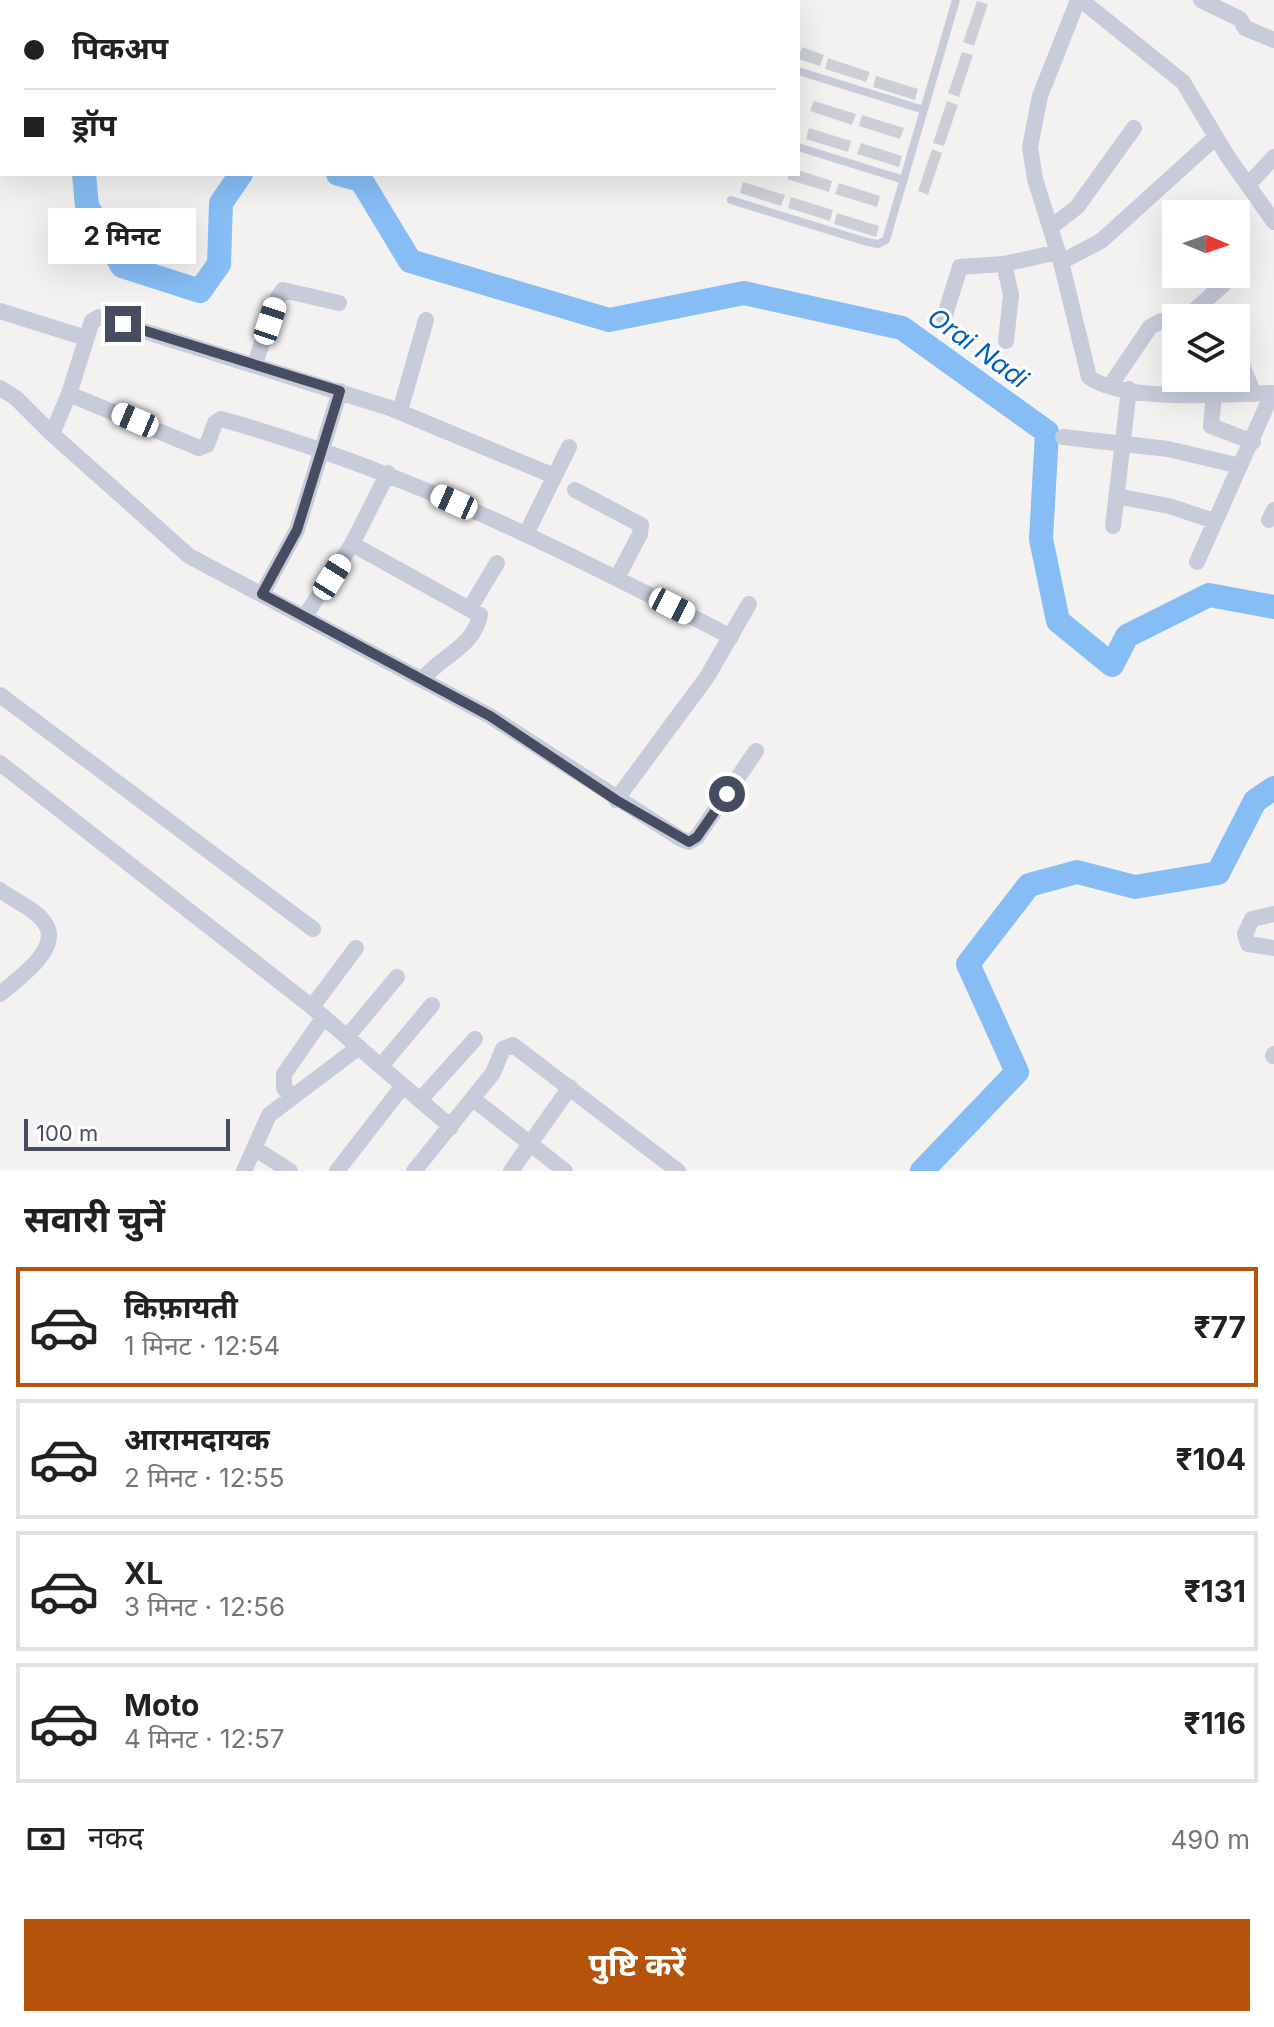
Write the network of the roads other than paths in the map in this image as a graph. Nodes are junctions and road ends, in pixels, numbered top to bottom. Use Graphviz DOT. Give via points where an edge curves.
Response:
graph roads {
  1 [pos="956,0"];
  2 [pos="1080,0"];
  3 [pos="1201,0"];
  4 [pos="1274,40"];
  5 [pos="800,72"];
  6 [pos="924,110"];
  7 [pos="1134,128"];
  8 [pos="1216,137"];
  9 [pos="800,148"];
  10 [pos="1274,157"];
  11 [pos="904,180"];
  12 [pos="1248,185"];
  13 [pos="731,200"];
  14 [pos="1274,222"];
  15 [pos="1050,228"];
  16 [pos="1059,257"];
  17 [pos="1004,264"];
  18 [pos="339,303"];
  19 [pos="0,311"];
  20 [pos="944,318"];
  21 [pos="426,320"];
  22 [pos="1162,321"];
  23 [pos="86,338"];
  24 [pos="1006,341"];
  25 [pos="255,364"];
  26 [pos="1250,384"];
  27 [pos="1110,386"];
  28 [pos="0,388"];
  29 [pos="1129,389"];
  30 [pos="340,391"];
  31 [pos="69,394"];
  32 [pos="1254,394"];
  33 [pos="1273,394"];
  34 [pos="1214,395"];
  35 [pos="400,411"];
  36 [pos="52,434"];
  37 [pos="1063,437"];
  38 [pos="1123,442"];
  39 [pos="1253,442"];
  40 [pos="569,447"];
  41 [pos="323,449"];
  42 [pos="1240,466"];
  43 [pos="388,473"];
  44 [pos="554,476"];
  45 [pos="575,490"];
  46 [pos="1116,496"];
  47 [pos="1214,521"];
  48 [pos="1113,526"];
  49 [pos="526,534"];
  50 [pos="352,544"];
  51 [pos="1197,562"];
  52 [pos="497,563"];
  53 [pos="617,578"];
  54 [pos="262,594"];
  55 [pos="749,604"];
  56 [pos="470,608"];
  57 [pos="305,616"];
  58 [pos="731,637"];
  59 [pos="423,679"];
  60 [pos="0,695"];
  61 [pos="756,751"];
  62 [pos="0,763"];
  63 [pos="616,800"];
  64 [pos="0,890"];
  65 [pos="1274,914"];
  66 [pos="313,929"];
  67 [pos="356,948"];
  68 [pos="1274,948"];
  69 [pos="397,977"];
  70 [pos="0,994"];
  71 [pos="432,1005"];
  72 [pos="318,1012"];
  73 [pos="475,1039"];
  74 [pos="353,1042"];
  75 [pos="381,1066"];
  76 [pos="403,1086"];
  77 [pos="570,1087"];
  78 [pos="291,1095"];
  79 [pos="473,1099"];
  80 [pos="420,1100"];
  81 [pos="451,1127"];
  82 [pos="530,1144"];
  83 [pos="254,1148"];
  84 [pos="288,1170"];
  85 [pos="244,1171"];
  86 [pos="337,1171"];
  87 [pos="414,1171"];
  88 [pos="511,1171"];
  89 [pos="565,1171"];
  90 [pos="678,1171"];
  1 -- 6 [label="lane"];
  2 -- 8 [label="street" via="1183,82"];
  2 -- 15 [label="street" via="1032,126 1035,179"];
  3 -- 4 [label="street"];
  5 -- 6 [label="lane"];
  6 -- 11 [label="lane"];
  7 -- 15 [label="street" via="1077,207"];
  8 -- 12 [label="street"];
  8 -- 16 [label="street" via="1101,241"];
  9 -- 11 [label="lane"];
  10 -- 12 [label="street"];
  11 -- 13 [label="lane" via="886,240 878,244"];
  12 -- 14 [label="street"];
  15 -- 16 [label="street"];
  16 -- 17 [label="street"];
  16 -- 27 [label="street" via="1086,368 1097,382"];
  17 -- 20 [label="street" via="960,267"];
  17 -- 24 [label="street" via="1012,312"];
  18 -- 25 [label="street" via="283,290"];
  19 -- 23 [label="street"];
  21 -- 35 [label="street"];
  22 -- 27 [label="street" via="1150,327"];
  23 -- 25 [label="street" via="99,317"];
  23 -- 31 [label="street"];
  25 -- 30 [label="street"];
  26 -- 32 [label="street"];
  27 -- 29 [label="street"];
  28 -- 36 [label="street"];
  29 -- 34 [label="street"];
  29 -- 38 [label="street"];
  30 -- 35 [label="street"];
  30 -- 41 [label="street"];
  31 -- 36 [label="street"];
  31 -- 41 [label="street" via="199,448 207,445 221,419"];
  32 -- 33 [label="street"];
  32 -- 34 [label="street"];
  33 -- 39 [label="street"];
  34 -- 39 [label="street" via="1211,426"];
  35 -- 44 [label="street"];
  36 -- 54 [label="street" via="189,556"];
  37 -- 38 [label="street"];
  38 -- 42 [label="street"];
  38 -- 46 [label="street"];
  39 -- 42 [label="street"];
  40 -- 44 [label="street"];
  41 -- 43 [label="street"];
  41 -- 54 [label="street" via="297,530"];
  42 -- 47 [label="street"];
  43 -- 49 [label="street"];
  43 -- 50 [label="street"];
  44 -- 49 [label="street"];
  45 -- 53 [label="street" via="641,525"];
  46 -- 47 [label="street"];
  46 -- 48 [label="street"];
  47 -- 51 [label="street"];
  49 -- 53 [label="street"];
  50 -- 56 [label="street"];
  50 -- 57 [label="street"];
  52 -- 56 [label="street"];
  53 -- 58 [label="street"];
  54 -- 57 [label="street"];
  55 -- 58 [label="street"];
  56 -- 59 [label="street" via="479,620 462,647"];
  57 -- 59 [label="street"];
  58 -- 63 [label="street"];
  59 -- 63 [label="street" via="490,716"];
  60 -- 66 [label="street"];
  61 -- 63 [label="street" via="694,841 681,839"];
  62 -- 72 [label="street"];
  64 -- 70 [label="street" via="41,919 49,935 39,958"];
  65 -- 68 [label="street" via="1252,919 1245,934 1248,944"];
  67 -- 72 [label="street"];
  69 -- 74 [label="street"];
  71 -- 75 [label="street"];
  72 -- 74 [label="street"];
  72 -- 78 [label="street" via="284,1074 282,1082"];
  73 -- 80 [label="street"];
  74 -- 75 [label="street"];
  74 -- 78 [label="street" via="319,1079"];
  75 -- 76 [label="street"];
  76 -- 80 [label="street"];
  76 -- 86 [label="street"];
  77 -- 79 [label="street" via="508,1045"];
  77 -- 82 [label="street"];
  77 -- 90 [label="street"];
  78 -- 83 [label="street" via="269,1115"];
  79 -- 81 [label="street"];
  79 -- 82 [label="street"];
  80 -- 81 [label="street"];
  81 -- 87 [label="street"];
  82 -- 88 [label="street"];
  82 -- 89 [label="street"];
  83 -- 84 [label="street"];
  83 -- 85 [label="street"];
}
